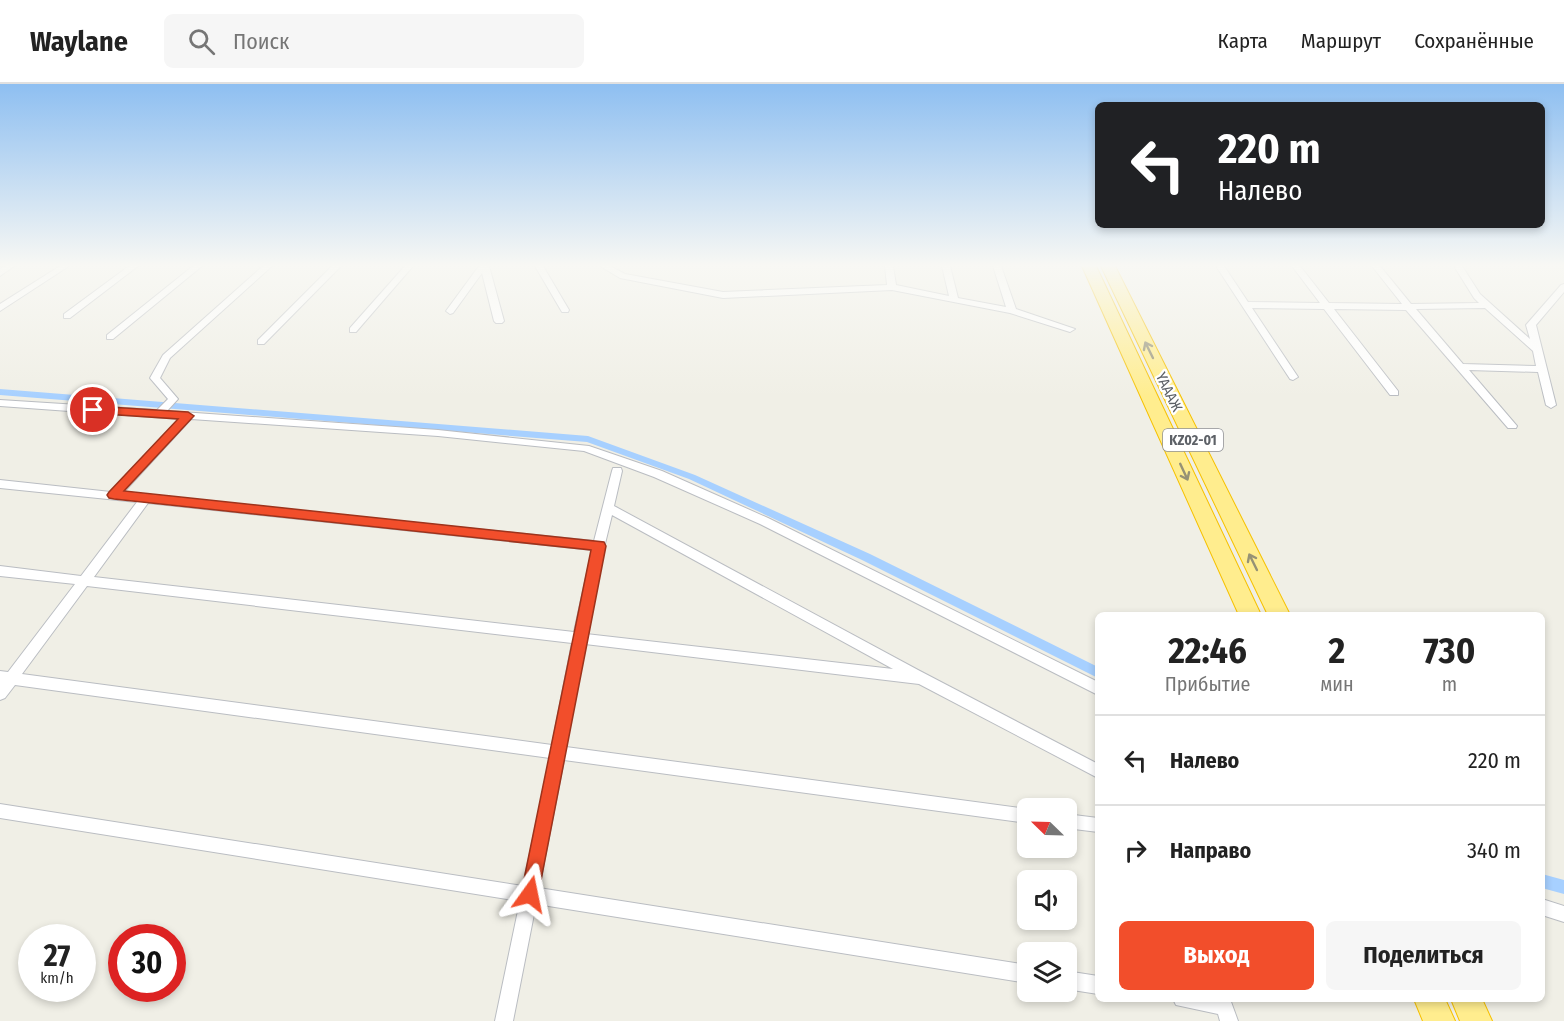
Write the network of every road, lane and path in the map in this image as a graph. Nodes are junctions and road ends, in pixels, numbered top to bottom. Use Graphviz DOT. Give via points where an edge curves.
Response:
graph roads {
  1 [pos="75,310"];
  2 [pos="144,310"];
  3 [pos="219,310"];
  4 [pos="293,310"];
  5 [pos="371,310"];
  6 [pos="496,310"];
  7 [pos="1006,310"];
  8 [pos="1109,310"];
  9 [pos="1129,310"];
  10 [pos="1249,310"];
  11 [pos="1331,310"];
  12 [pos="1411,310"];
  13 [pos="1492,310"];
  14 [pos="1544,310"];
  15 [pos="1012,311"];
  16 [pos="67,316"];
  17 [pos="499,321"];
  18 [pos="1070,329"];
  19 [pos="353,330"];
  20 [pos="110,337"];
  21 [pos="261,342"];
  22 [pos="1537,350"];
  23 [pos="1460,367"];
  24 [pos="1542,369"];
  25 [pos="1293,377"];
  26 [pos="1394,393"];
  27 [pos="0,403"];
  28 [pos="1551,405"];
  29 [pos="162,411"];
  30 [pos="188,416"];
  31 [pos="1512,426"];
  32 [pos="617,471"];
  33 [pos="0,484"];
  34 [pos="114,495"];
  35 [pos="146,498"];
  36 [pos="608,508"];
  37 [pos="599,546"];
  38 [pos="0,571"];
  39 [pos="84,581"];
  40 [pos="1249,612"];
  41 [pos="1278,612"];
  42 [pos="580,638"];
  43 [pos="6,678"];
  44 [pos="919,678"];
  45 [pos="1095,687"];
  46 [pos="0,694"];
  47 [pos="559,753"];
  48 [pos="1095,769"];
  49 [pos="0,811"];
  50 [pos="1017,815"];
  51 [pos="1077,822"];
  52 [pos="1095,825"];
  53 [pos="530,894"];
  54 [pos="1545,908"];
  55 [pos="1564,914"];
  56 [pos="1017,972"];
  57 [pos="1077,982"];
  58 [pos="1095,985"];
  59 [pos="1195,1002"];
  60 [pos="1430,1002"];
  61 [pos="1467,1002"];
  62 [pos="1225,1009"];
  63 [pos="504,1021"];
  64 [pos="1439,1021"];
  65 [pos="1476,1021"];
  1 -- 16 [label="street"];
  2 -- 20 [label="street"];
  3 -- 29 [label="street" via="159,366 154,378 173,399"];
  4 -- 21 [label="street"];
  5 -- 19 [label="street"];
  6 -- 17 [label="street"];
  7 -- 15 [label="street"];
  8 -- 40 [label="highway, ҮАААЖ / KZ02-01, one-way"];
  41 -- 9 [label="highway, ҮАААЖ / KZ02-01, one-way"];
  10 -- 25 [label="street"];
  11 -- 26 [label="street"];
  12 -- 23 [label="street"];
  13 -- 22 [label="street"];
  14 -- 22 [label="street" via="1531,325"];
  15 -- 18 [label="street"];
  22 -- 24 [label="street"];
  23 -- 24 [label="street"];
  23 -- 31 [label="street"];
  24 -- 28 [label="street"];
  27 -- 29 [label="street"];
  29 -- 30 [label="street"];
  30 -- 34 [label="street"];
  30 -- 45 [label="street" via="438,433 585,448 658,474 764,521"];
  32 -- 36 [label="street"];
  33 -- 34 [label="street"];
  34 -- 35 [label="street"];
  35 -- 37 [label="street"];
  35 -- 39 [label="street"];
  36 -- 37 [label="street"];
  36 -- 44 [label="street"];
  37 -- 42 [label="street"];
  38 -- 39 [label="street"];
  39 -- 42 [label="street"];
  39 -- 43 [label="street"];
  42 -- 44 [label="street"];
  42 -- 47 [label="street"];
  43 -- 46 [label="street"];
  43 -- 47 [label="street"];
  44 -- 48 [label="street"];
  47 -- 50 [label="street"];
  47 -- 53 [label="street"];
  49 -- 53 [label="street"];
  51 -- 52 [label="street"];
  53 -- 56 [label="street"];
  53 -- 63 [label="street"];
  54 -- 55 [label="street"];
  57 -- 58 [label="street"];
  59 -- 62 [label="street"];
  60 -- 64 [label="highway"];
  61 -- 65 [label="highway"];
}
